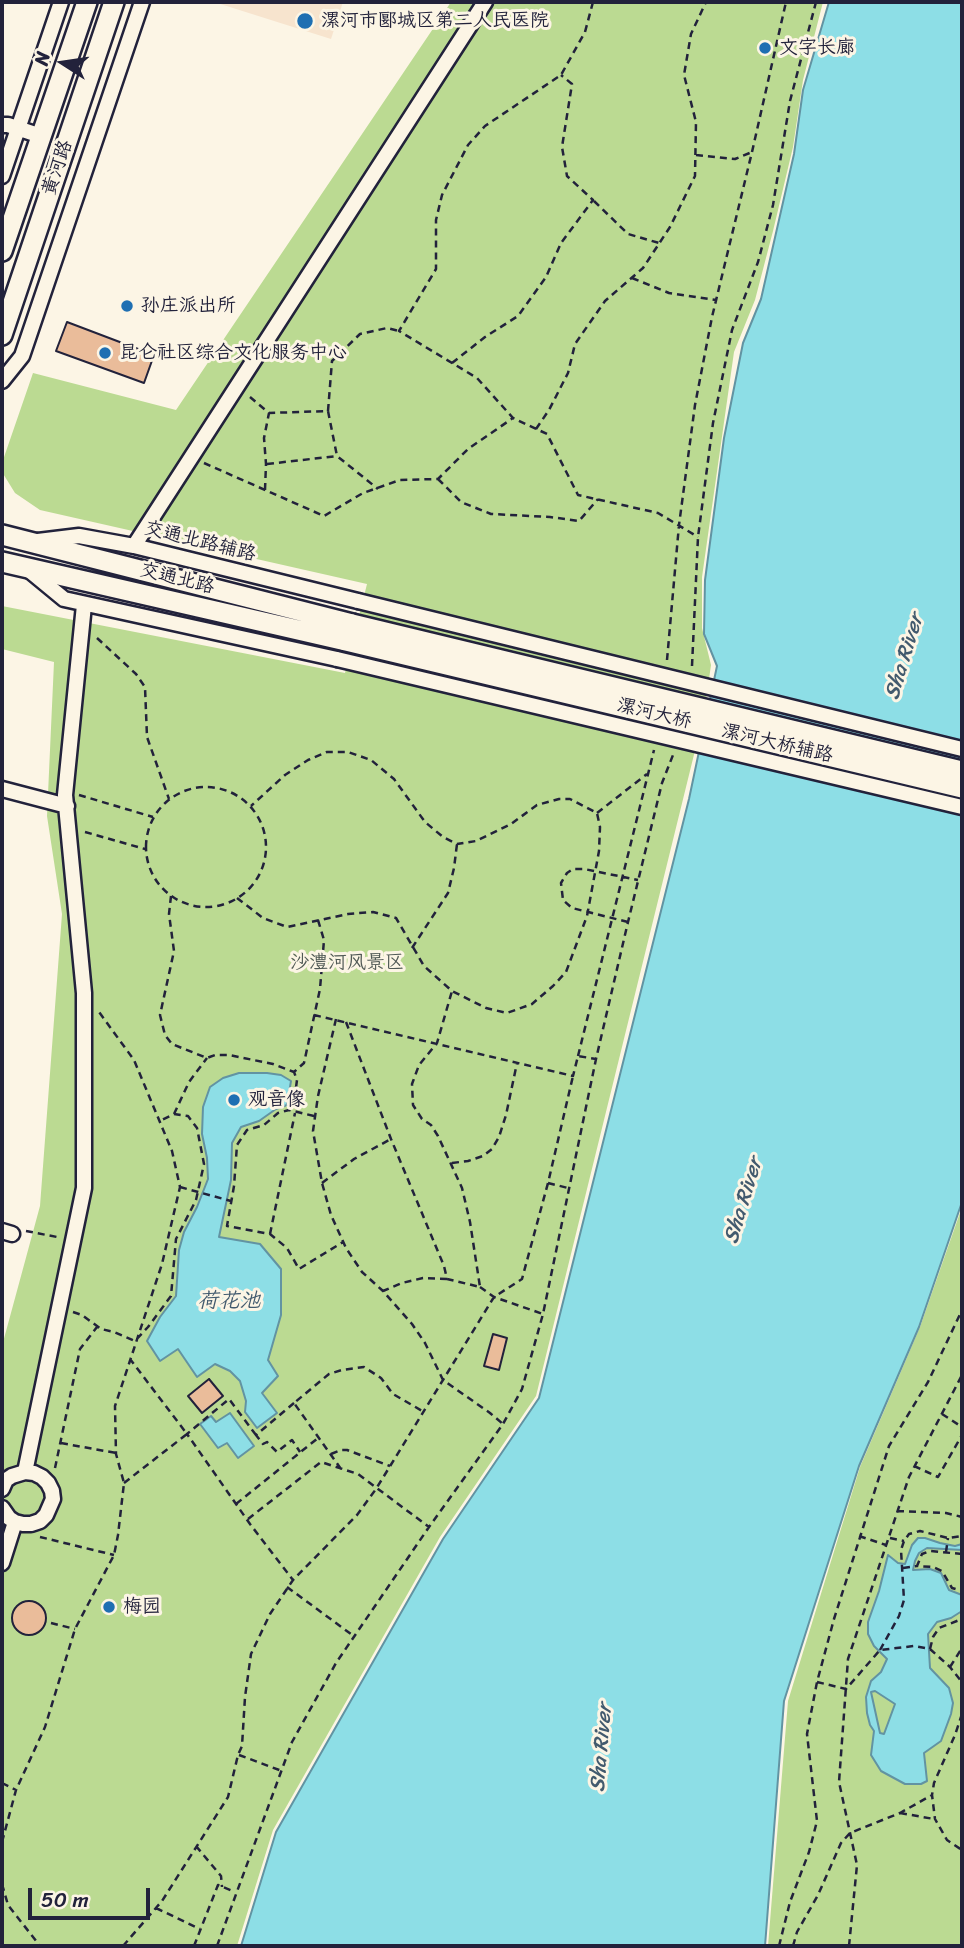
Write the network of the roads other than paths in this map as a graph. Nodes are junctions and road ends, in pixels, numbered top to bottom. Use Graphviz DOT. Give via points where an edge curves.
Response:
graph roads {
  1 [pos="61,2"];
  2 [pos="87,2"];
  3 [pos="114,2"];
  4 [pos="142,2"];
  5 [pos="485,2"];
  6 [pos="7,125"];
  7 [pos="41,136"];
  8 [pos="2,176"];
  9 [pos="2,251"];
  10 [pos="2,335"];
  11 [pos="2,381"];
  12 [pos="2,520"];
  13 [pos="2,535"];
  14 [pos="32,541"];
  15 [pos="134,546"];
  16 [pos="2,562"];
  17 [pos="26,567"];
  18 [pos="2,573"];
  19 [pos="358,601"];
  20 [pos="85,605"];
  21 [pos="349,632"];
  22 [pos="962,749"];
  23 [pos="962,771"];
  24 [pos="962,788"];
  25 [pos="2,789"];
  26 [pos="66,806"];
  27 [pos="962,807"];
  28 [pos="26,1468"];
  29 [pos="2,1487"];
  30 [pos="2,1508"];
  31 [pos="19,1523"];
  32 [pos="2,1563"];
  1 -- 6 [label="street"];
  2 -- 7 [label="main road, 黄河路"];
  3 -- 10 [label="main road, 黄河路"];
  4 -- 11 [label="street" via="22,356"];
  5 -- 15 [label="street"];
  6 -- 7 [label="street"];
  6 -- 8 [label="street"];
  7 -- 9 [label="main road, 黄河路"];
  12 -- 14 [label="main road"];
  13 -- 14 [label="main road, 交通北路"];
  14 -- 15 [label="street, 交通北路辅路" via="79,536"];
  14 -- 21 [label="main road, 交通北路"];
  15 -- 19 [label="street, 交通北路辅路"];
  16 -- 17 [label="main road, 交通北路"];
  17 -- 18 [label="main road"];
  17 -- 20 [label="street" via="64,599"];
  17 -- 21 [label="main road, 交通北路"];
  19 -- 22 [label="street, 漯河大桥辅路, bridge"];
  20 -- 26 [label="street"];
  20 -- 27 [label="street, 漯河大桥辅路, bridge" via="337,659"];
  21 -- 23 [label="main road, 漯河大桥, bridge"];
  21 -- 24 [label="main road, 漯河大桥, bridge"];
  25 -- 26 [label="street"];
  26 -- 28 [label="street" via="84,993 84,1188"];
  28 -- 29 [label="street"];
  28 -- 31 [label="street" via="42,1477 52,1499 40,1521"];
  30 -- 31 [label="street"];
  31 -- 32 [label="street"];
}
